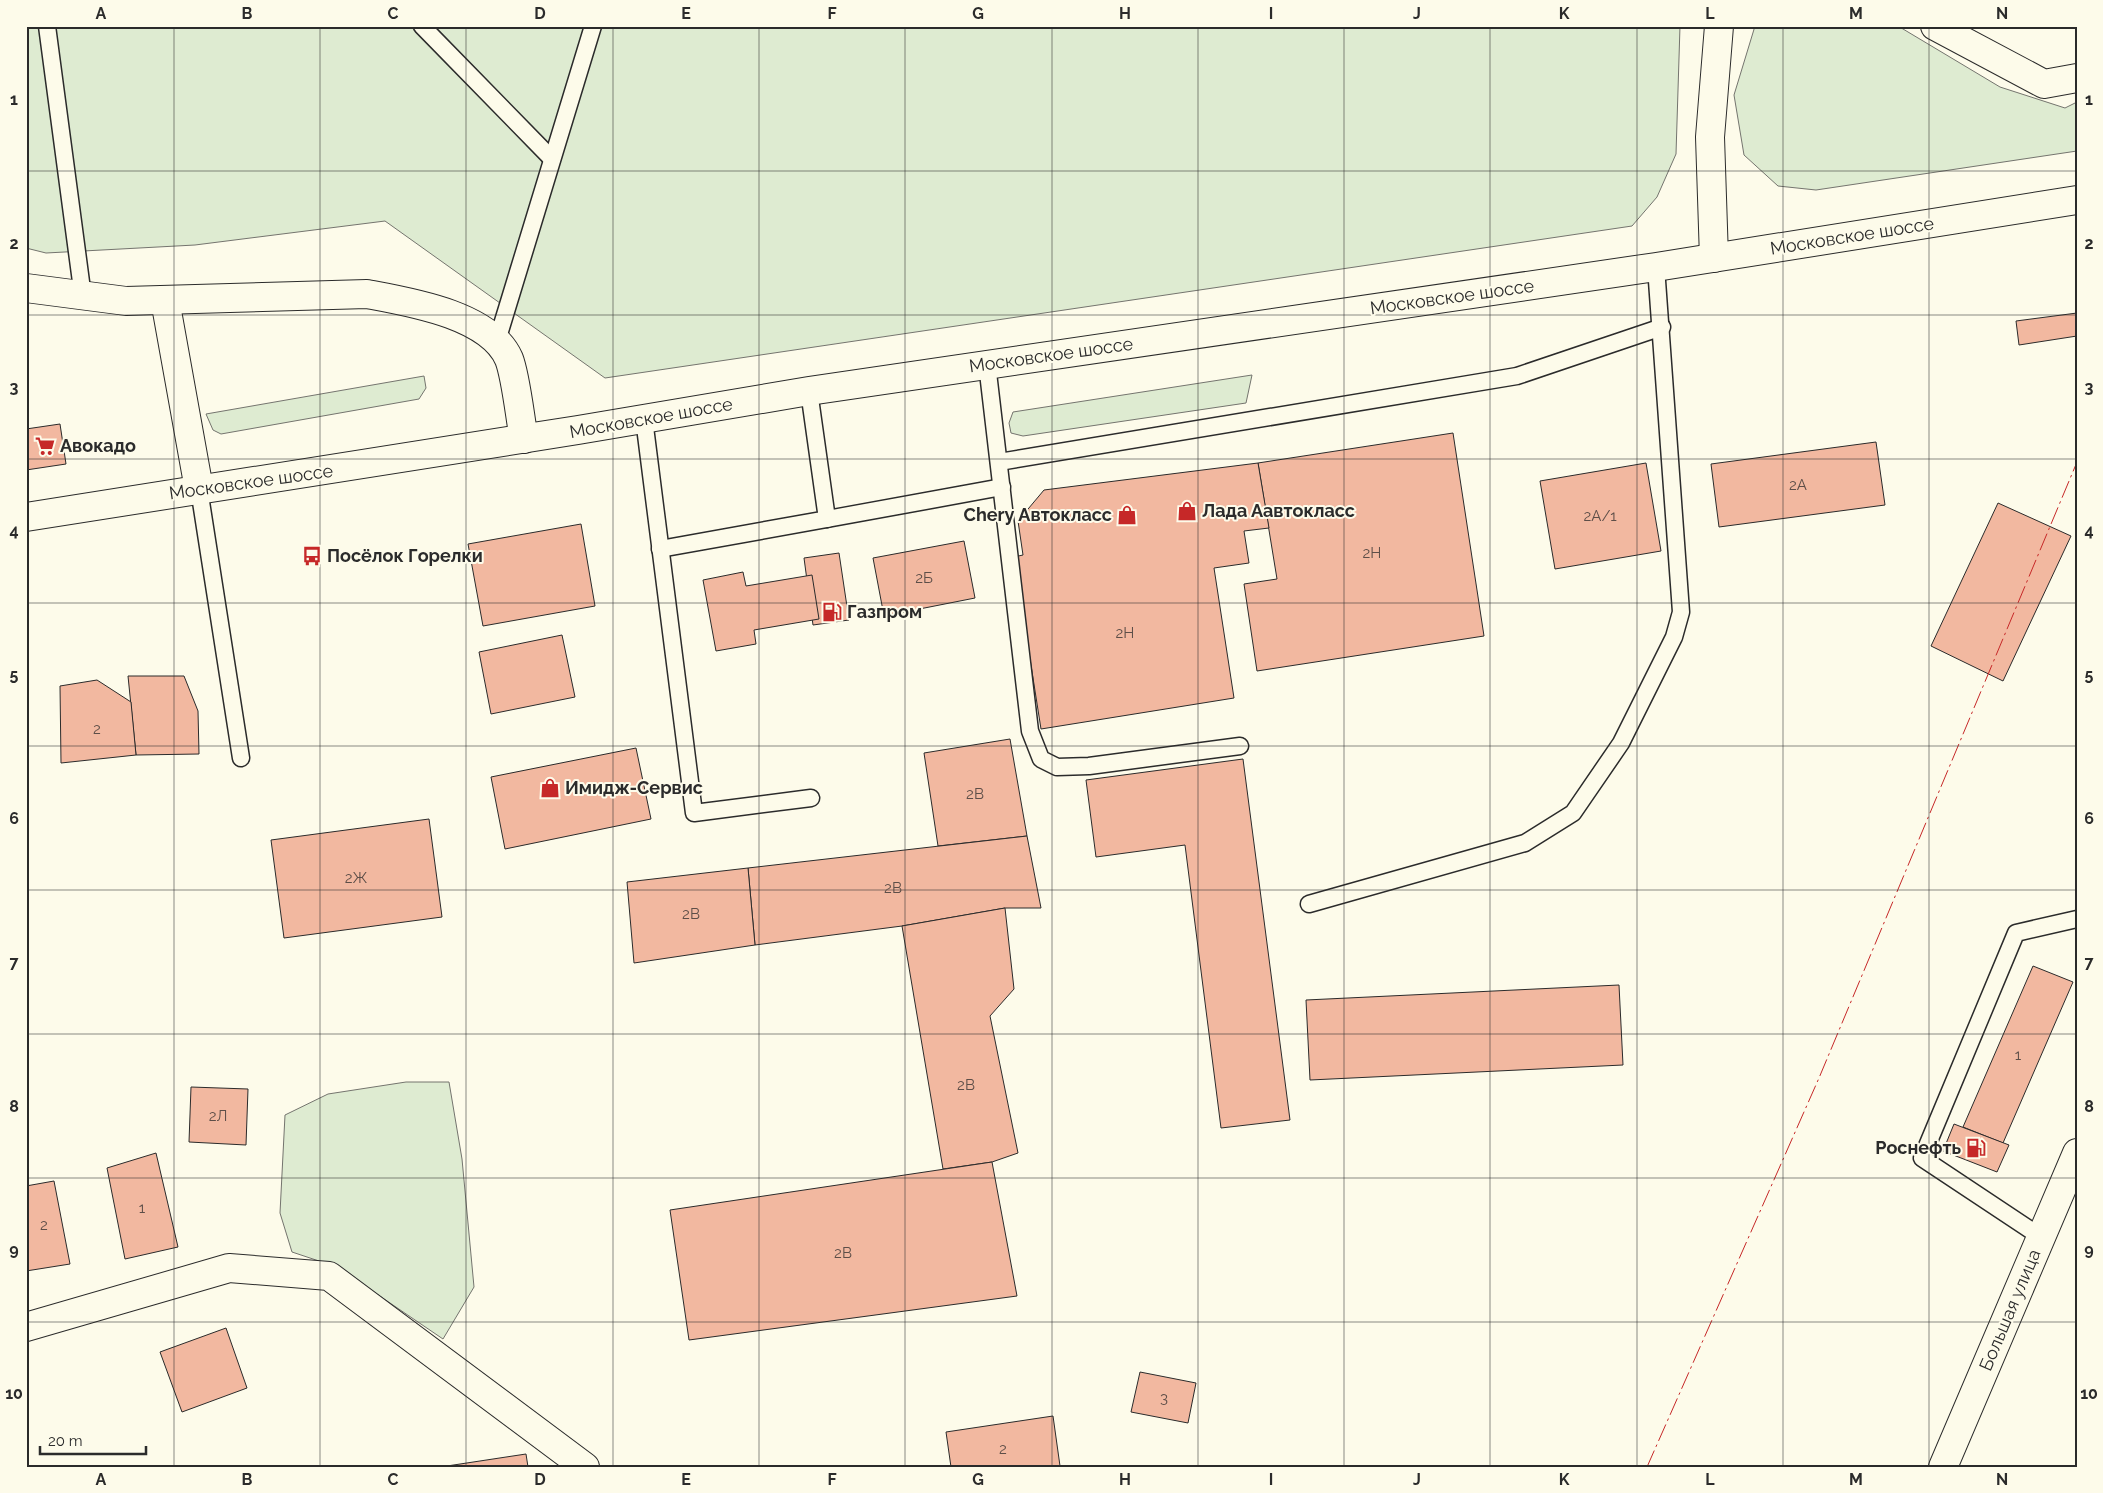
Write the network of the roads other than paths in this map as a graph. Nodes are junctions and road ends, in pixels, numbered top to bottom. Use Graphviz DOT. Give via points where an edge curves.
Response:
graph roads {
  1 [pos="47,26"];
  2 [pos="422,26"];
  3 [pos="593,26"];
  4 [pos="1719,26"];
  5 [pos="1934,26"];
  6 [pos="2077,78"];
  7 [pos="552,159"];
  8 [pos="2077,200"];
  9 [pos="1714,258"];
  10 [pos="1656,267"];
  11 [pos="26,288"];
  12 [pos="83,297"];
  13 [pos="165,300"];
  14 [pos="1662,327"];
  15 [pos="497,341"];
  16 [pos="987,364"];
  17 [pos="809,390"];
  18 [pos="644,419"];
  19 [pos="524,438"];
  20 [pos="999,462"];
  21 [pos="1002,487"];
  22 [pos="199,489"];
  23 [pos="26,517"];
  24 [pos="827,519"];
  25 [pos="660,549"];
  26 [pos="1240,746"];
  27 [pos="241,758"];
  28 [pos="811,798"];
  29 [pos="1309,904"];
  30 [pos="2077,919"];
  31 [pos="2077,1153"];
  32 [pos="2041,1237"];
  33 [pos="26,1327"];
  34 [pos="585,1467"];
  35 [pos="1943,1467"];
  1 -- 12 [label="lane"];
  2 -- 7 [label="lane"];
  3 -- 7 [label="lane"];
  4 -- 9 [label="street" via="1710,137"];
  5 -- 6 [label="street" via="2044,84"];
  7 -- 15 [label="lane"];
  8 -- 9 [label="street, Московское шоссе"];
  9 -- 10 [label="street, Московское шоссе"];
  10 -- 14 [label="lane"];
  10 -- 16 [label="street, Московское шоссе"];
  11 -- 12 [label="street"];
  12 -- 13 [label="street"];
  13 -- 15 [label="street" via="367,294 404,301 479,326"];
  13 -- 22 [label="street"];
  14 -- 20 [label="lane" via="1517,376"];
  14 -- 29 [label="lane" via="1682,612 1674,636 1621,743 1573,813 1525,843"];
  15 -- 19 [label="street" via="509,360"];
  16 -- 17 [label="street, Московское шоссе"];
  16 -- 20 [label="lane"];
  17 -- 18 [label="street, Московское шоссе"];
  17 -- 24 [label="lane"];
  18 -- 19 [label="street, Московское шоссе"];
  18 -- 25 [label="lane"];
  19 -- 22 [label="street, Московское шоссе"];
  20 -- 21 [label="lane"];
  21 -- 24 [label="lane"];
  21 -- 26 [label="lane" via="1030,731 1042,759 1057,766 1089,766"];
  22 -- 23 [label="street, Московское шоссе"];
  22 -- 27 [label="lane"];
  24 -- 25 [label="lane"];
  25 -- 28 [label="lane" via="694,813"];
  30 -- 32 [label="lane" via="2016,933 1922,1158"];
  31 -- 32 [label="street, Большая улица"];
  32 -- 35 [label="street, Большая улица"];
  33 -- 34 [label="street" via="229,1268 329,1276"];
}
